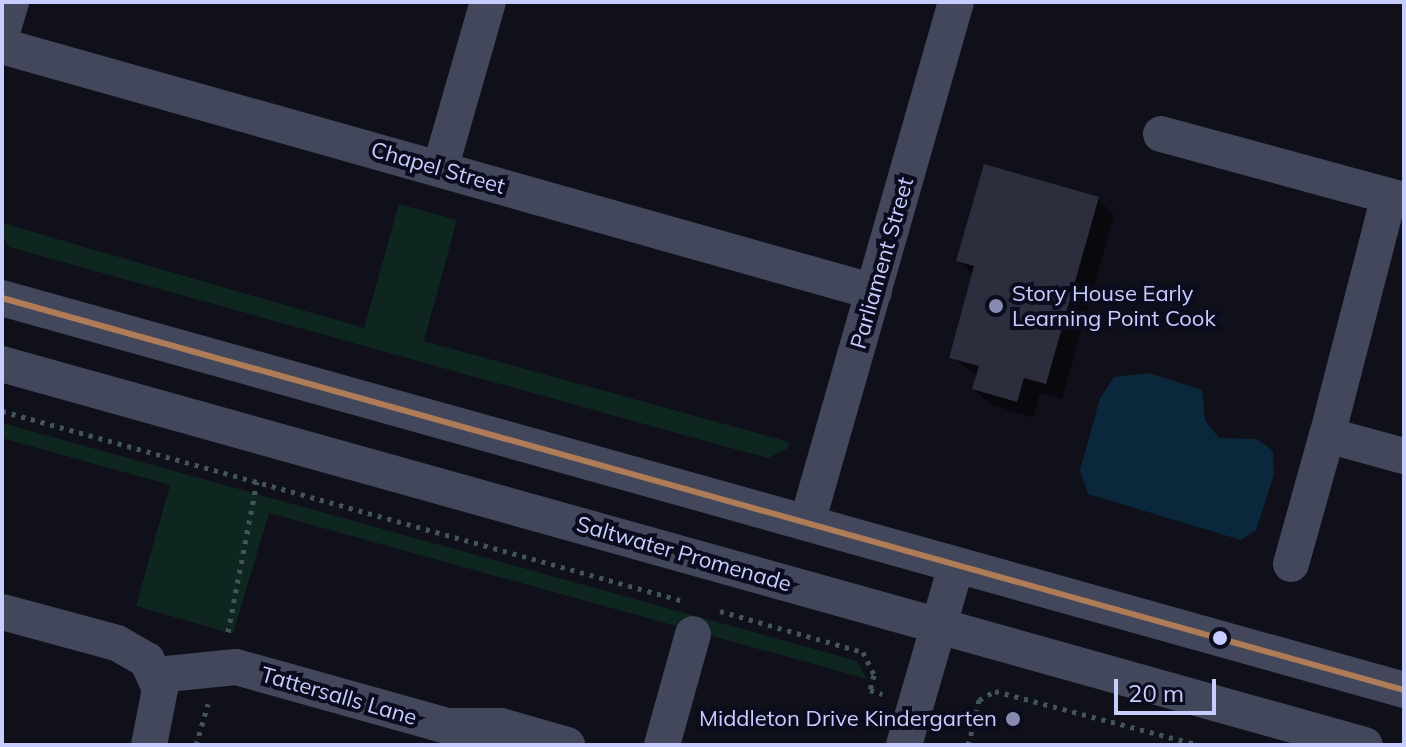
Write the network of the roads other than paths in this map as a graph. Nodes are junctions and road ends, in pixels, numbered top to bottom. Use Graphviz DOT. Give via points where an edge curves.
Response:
graph roads {
  1 [pos="11,2"];
  2 [pos="488,2"];
  3 [pos="956,2"];
  4 [pos="2,32"];
  5 [pos="2,46"];
  6 [pos="1161,134"];
  7 [pos="440,169"];
  8 [pos="1396,198"];
  9 [pos="874,292"];
  10 [pos="2,298"];
  11 [pos="4,365"];
  12 [pos="1327,435"];
  13 [pos="1404,456"];
  14 [pos="807,523"];
  15 [pos="1291,564"];
  16 [pos="956,566"];
  17 [pos="2,612"];
  18 [pos="702,616"];
  19 [pos="939,626"];
  20 [pos="157,675"];
  21 [pos="1404,690"];
  22 [pos="149,745"];
  23 [pos="567,745"];
  24 [pos="662,745"];
  25 [pos="904,745"];
  26 [pos="1365,745"];
  1 -- 4 [label="street"];
  2 -- 7 [label="street"];
  3 -- 9 [label="street, Parliament Street"];
  5 -- 7 [label="street, Chapel Street"];
  6 -- 8 [label="street"];
  7 -- 9 [label="street, Chapel Street"];
  8 -- 12 [label="street"];
  9 -- 14 [label="street, Parliament Street"];
  10 -- 14 [label="street"];
  11 -- 19 [label="street, Saltwater Promenade"];
  12 -- 13 [label="street"];
  12 -- 15 [label="street"];
  14 -- 16 [label="street"];
  16 -- 19 [label="street"];
  16 -- 21 [label="street"];
  17 -- 20 [label="street" via="117,643"];
  18 -- 24 [label="street"];
  19 -- 25 [label="street"];
  19 -- 26 [label="street, Saltwater Promenade"];
  20 -- 22 [label="street"];
  20 -- 23 [label="street, Tattersalls Lane" via="219,664 447,726 501,726"];
}
